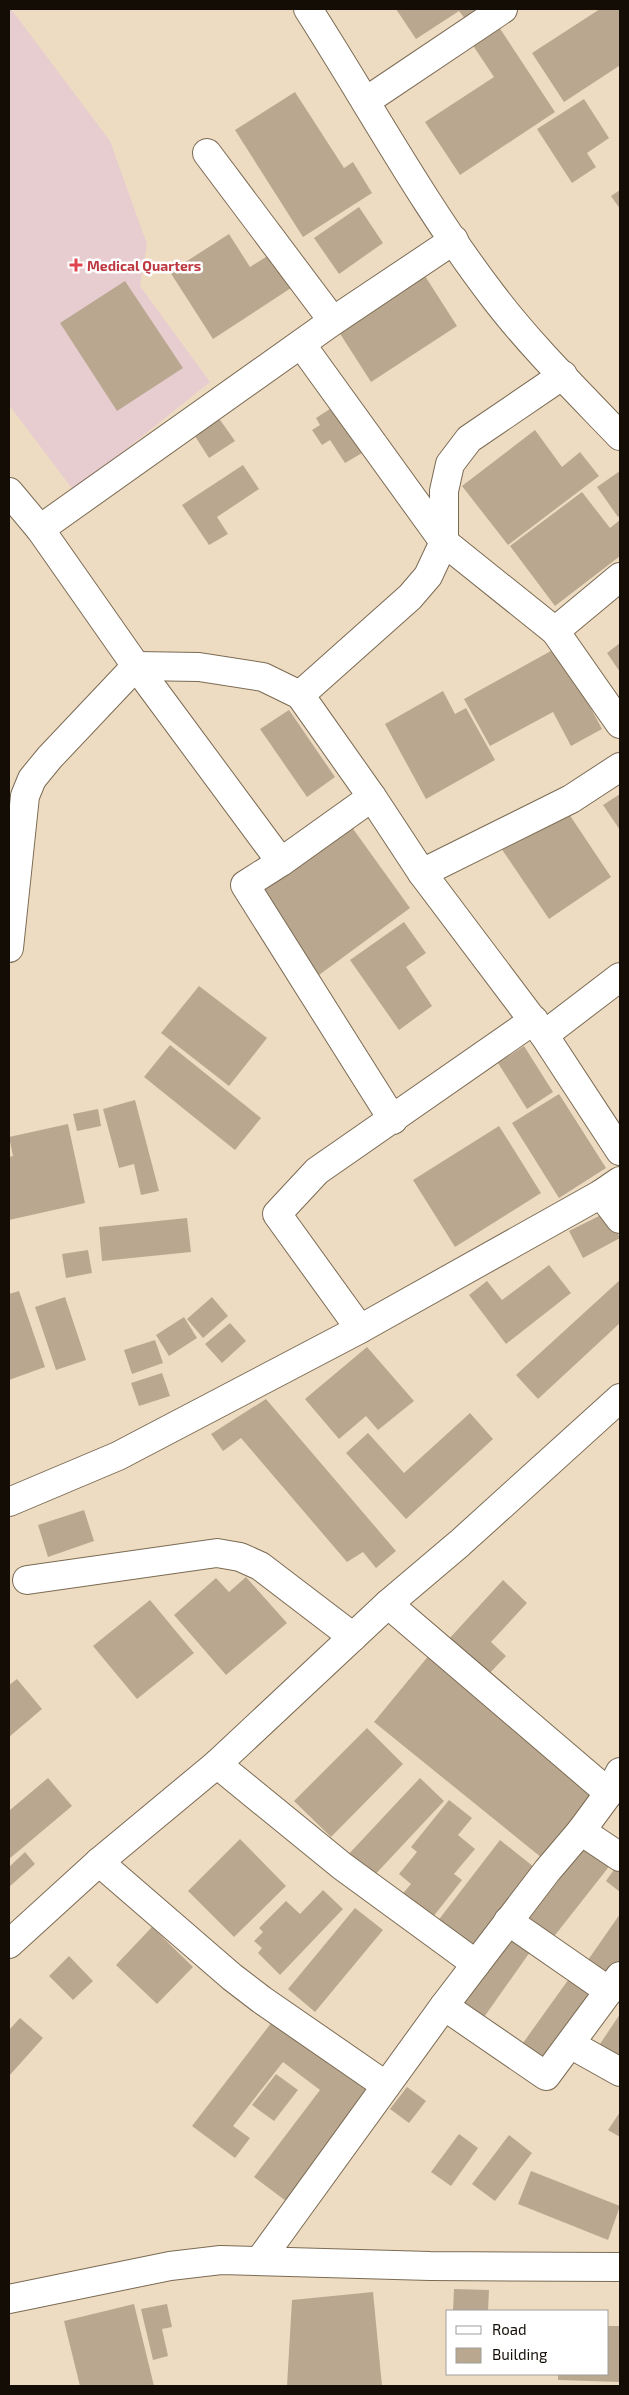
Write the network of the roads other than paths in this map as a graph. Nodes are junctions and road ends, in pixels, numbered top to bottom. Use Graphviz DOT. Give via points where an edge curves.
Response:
graph roads {
  1 [pos="308,9"];
  2 [pos="503,9"];
  3 [pos="366,101"];
  4 [pos="207,153"];
  5 [pos="454,240"];
  6 [pos="333,321"];
  7 [pos="301,344"];
  8 [pos="562,375"];
  9 [pos="620,436"];
  10 [pos="9,492"];
  11 [pos="40,529"];
  12 [pos="444,542"];
  13 [pos="620,577"];
  14 [pos="555,631"];
  15 [pos="136,666"];
  16 [pos="300,695"];
  17 [pos="620,724"];
  18 [pos="620,768"];
  19 [pos="372,797"];
  20 [pos="281,862"];
  21 [pos="422,874"];
  22 [pos="9,948"];
  23 [pos="620,977"];
  24 [pos="539,1028"];
  25 [pos="393,1120"];
  26 [pos="620,1151"];
  27 [pos="611,1187"];
  28 [pos="620,1219"];
  29 [pos="360,1329"];
  30 [pos="620,1398"];
  31 [pos="9,1502"];
  32 [pos="27,1580"];
  33 [pos="388,1604"];
  34 [pos="353,1637"];
  35 [pos="217,1764"];
  36 [pos="615,1782"];
  37 [pos="582,1831"];
  38 [pos="620,1857"];
  39 [pos="99,1862"];
  40 [pos="508,1921"];
  41 [pos="9,1944"];
  42 [pos="476,1964"];
  43 [pos="615,1983"];
  44 [pos="444,2006"];
  45 [pos="570,2044"];
  46 [pos="620,2072"];
  47 [pos="385,2085"];
  48 [pos="260,2260"];
  49 [pos="620,2267"];
  50 [pos="9,2299"];
  1 -- 3 [label="street"];
  2 -- 3 [label="street"];
  3 -- 5 [label="street"];
  4 -- 6 [label="street"];
  5 -- 6 [label="street"];
  5 -- 8 [label="street" via="493,296"];
  6 -- 7 [label="street"];
  7 -- 11 [label="street"];
  7 -- 12 [label="street"];
  8 -- 9 [label="street"];
  8 -- 12 [label="street" via="468,440 450,464 444,491"];
  10 -- 11 [label="street"];
  11 -- 15 [label="street"];
  12 -- 14 [label="street"];
  12 -- 16 [label="street" via="428,576 410,597"];
  13 -- 14 [label="street"];
  14 -- 17 [label="street"];
  15 -- 16 [label="street" via="199,667 263,677"];
  15 -- 20 [label="street"];
  15 -- 22 [label="street" via="32,779 25,796"];
  16 -- 19 [label="street"];
  18 -- 21 [label="street" via="570,799"];
  19 -- 20 [label="street"];
  19 -- 21 [label="street"];
  20 -- 25 [label="street" via="245,885"];
  21 -- 24 [label="street"];
  23 -- 24 [label="street"];
  24 -- 25 [label="street"];
  24 -- 26 [label="street"];
  25 -- 29 [label="street" via="317,1171 277,1214"];
  27 -- 28 [label="street"];
  27 -- 29 [label="street"];
  29 -- 31 [label="street" via="118,1456"];
  30 -- 33 [label="street"];
  32 -- 34 [label="street" via="217,1553 240,1557 260,1566"];
  33 -- 34 [label="street"];
  33 -- 36 [label="street"];
  34 -- 35 [label="street"];
  35 -- 39 [label="street"];
  35 -- 42 [label="street" via="342,1866"];
  36 -- 37 [label="street"];
  37 -- 38 [label="street"];
  37 -- 40 [label="street"];
  39 -- 41 [label="street"];
  39 -- 47 [label="street" via="247,1989"];
  40 -- 42 [label="street"];
  40 -- 43 [label="street"];
  42 -- 44 [label="street"];
  43 -- 45 [label="street"];
  44 -- 45 [label="street" via="546,2076"];
  44 -- 47 [label="street"];
  45 -- 46 [label="street"];
  47 -- 48 [label="street"];
  48 -- 49 [label="street" via="430,2266"];
  48 -- 50 [label="street" via="221,2260 170,2266"];
}
